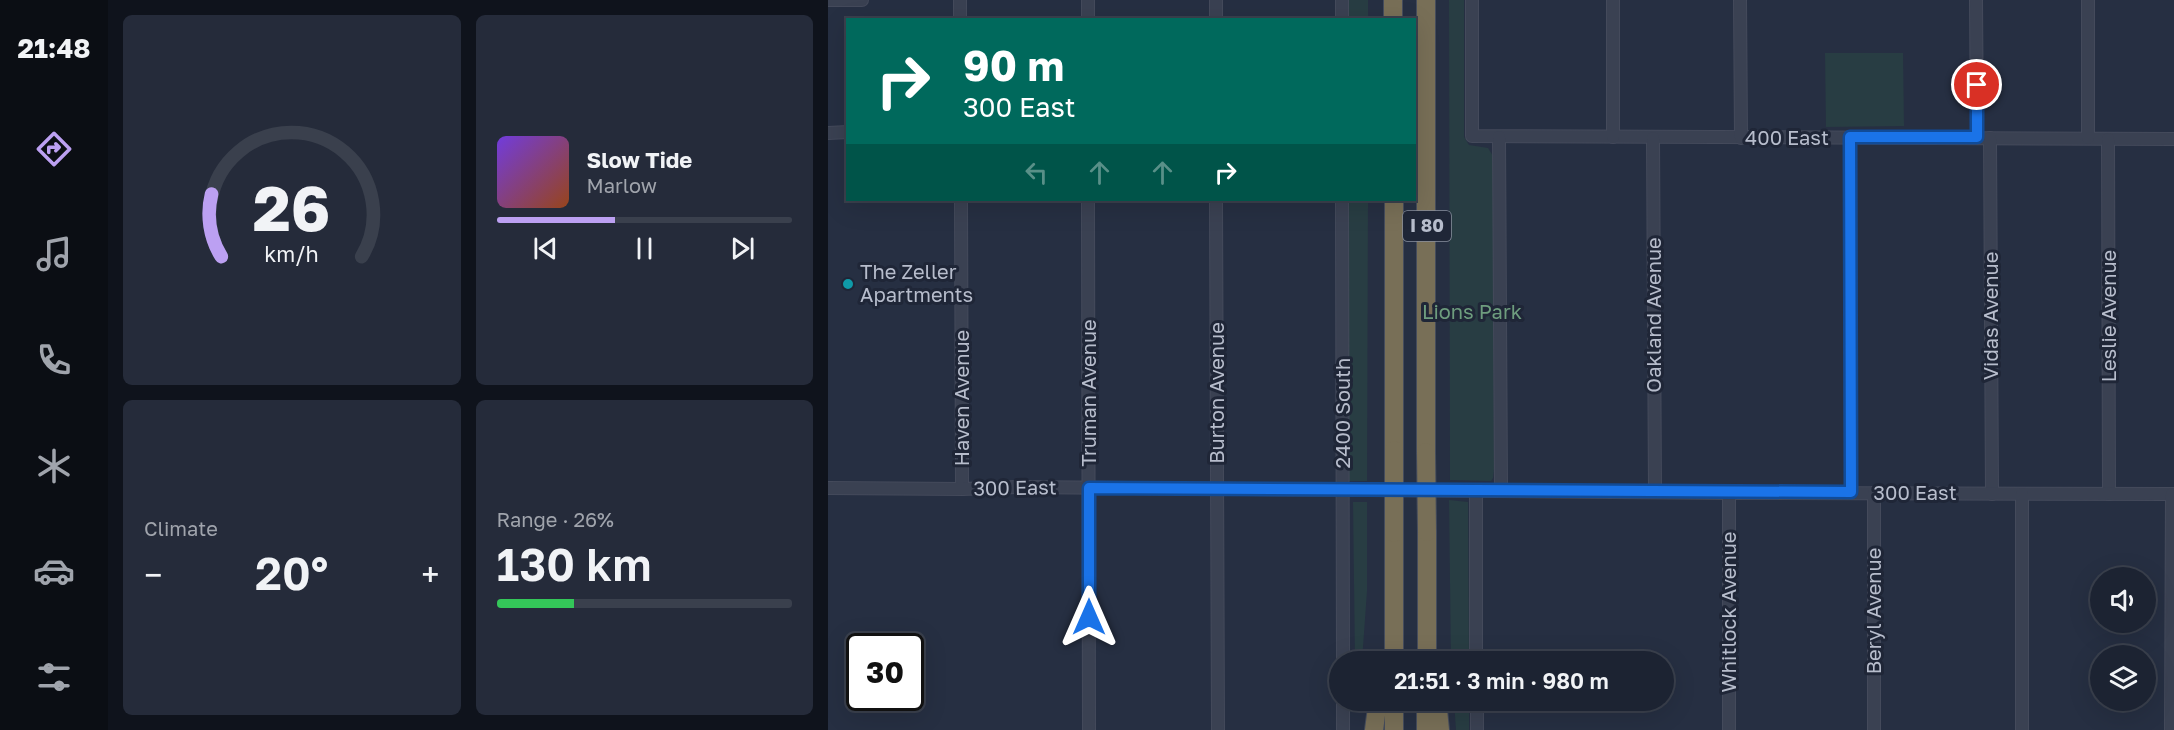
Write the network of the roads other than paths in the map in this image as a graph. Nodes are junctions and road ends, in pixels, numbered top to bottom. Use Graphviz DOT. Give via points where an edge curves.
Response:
graph roads {
  1 [pos="828,0"];
  2 [pos="861,0"];
  3 [pos="960,0"];
  4 [pos="1088,0"];
  5 [pos="1216,0"];
  6 [pos="1342,0"];
  7 [pos="1393,0"];
  8 [pos="1426,0"];
  9 [pos="1472,0"];
  10 [pos="1613,0"];
  11 [pos="1740,0"];
  12 [pos="1976,0"];
  13 [pos="2088,0"];
  14 [pos="960,18"];
  15 [pos="1088,18"];
  16 [pos="1216,18"];
  17 [pos="1342,18"];
  18 [pos="1394,18"];
  19 [pos="846,132"];
  20 [pos="828,133"];
  21 [pos="1499,137"];
  22 [pos="1850,137"];
  23 [pos="1983,137"];
  24 [pos="1613,138"];
  25 [pos="1653,138"];
  26 [pos="1741,138"];
  27 [pos="2088,138"];
  28 [pos="2174,138"];
  29 [pos="2108,139"];
  30 [pos="961,201"];
  31 [pos="1088,201"];
  32 [pos="1216,201"];
  33 [pos="1342,201"];
  34 [pos="1394,201"];
  35 [pos="828,488"];
  36 [pos="1089,488"];
  37 [pos="963,489"];
  38 [pos="1217,489"];
  39 [pos="1343,490"];
  40 [pos="1476,491"];
  41 [pos="1501,491"];
  42 [pos="1655,492"];
  43 [pos="1851,492"];
  44 [pos="1730,493"];
  45 [pos="1874,493"];
  46 [pos="1992,494"];
  47 [pos="2022,494"];
  48 [pos="2109,494"];
  49 [pos="2173,494"];
  50 [pos="1393,593"];
  51 [pos="1427,598"];
  52 [pos="1343,651"];
  53 [pos="1385,651"];
  54 [pos="1394,651"];
  55 [pos="1426,651"];
  56 [pos="1432,651"];
  57 [pos="1476,651"];
  58 [pos="1343,711"];
  59 [pos="1377,711"];
  60 [pos="1394,711"];
  61 [pos="1426,711"];
  62 [pos="1438,711"];
  63 [pos="1477,711"];
  64 [pos="1089,730"];
  65 [pos="1218,730"];
  66 [pos="1343,730"];
  67 [pos="1374,730"];
  68 [pos="1394,730"];
  69 [pos="1426,730"];
  70 [pos="1440,730"];
  71 [pos="1477,730"];
  72 [pos="1729,730"];
  73 [pos="1874,730"];
  74 [pos="2022,730"];
  75 [pos="2171,730"];
  1 -- 2 [label="street"];
  3 -- 14 [label="street"];
  4 -- 15 [label="street"];
  5 -- 16 [label="street"];
  6 -- 17 [label="street"];
  7 -- 18 [label="highway"];
  8 -- 51 [label="highway, I 80, bridge"];
  9 -- 21 [label="street, 400 East" via="1473,136"];
  10 -- 24 [label="street"];
  11 -- 26 [label="street"];
  12 -- 23 [label="street, Vidas Avenue"];
  13 -- 27 [label="street"];
  19 -- 20 [label="street"];
  21 -- 24 [label="street, 400 East"];
  21 -- 41 [label="street"];
  22 -- 23 [label="street, 400 East"];
  22 -- 26 [label="street, 400 East"];
  22 -- 43 [label="street"];
  23 -- 27 [label="street, 400 East"];
  23 -- 46 [label="street, Vidas Avenue"];
  24 -- 25 [label="street, 400 East"];
  25 -- 26 [label="street, 400 East"];
  25 -- 42 [label="street, Oakland Avenue"];
  27 -- 29 [label="street, 400 East"];
  28 -- 29 [label="street, 400 East"];
  29 -- 48 [label="street, Leslie Avenue"];
  30 -- 37 [label="street, Haven Avenue"];
  31 -- 36 [label="street, Truman Avenue"];
  32 -- 38 [label="street, Burton Avenue"];
  33 -- 39 [label="street, 2400 South"];
  34 -- 50 [label="highway, I 80, bridge"];
  35 -- 37 [label="street, 300 East"];
  36 -- 37 [label="street, 300 East"];
  36 -- 38 [label="street, 300 East"];
  36 -- 64 [label="street, Truman Avenue"];
  38 -- 39 [label="street, 300 East"];
  38 -- 65 [label="street, Burton Avenue"];
  39 -- 40 [label="street, 300 East"];
  39 -- 52 [label="street, 2400 South"];
  40 -- 41 [label="street, 300 East"];
  40 -- 57 [label="street"];
  41 -- 42 [label="street, 300 East"];
  42 -- 44 [label="street, 300 East"];
  43 -- 44 [label="street, 300 East"];
  43 -- 45 [label="street, 300 East"];
  44 -- 72 [label="street, Whitlock Avenue"];
  45 -- 46 [label="street, 300 East"];
  45 -- 73 [label="street, Beryl Avenue"];
  46 -- 47 [label="street, 300 East"];
  47 -- 48 [label="street, 300 East"];
  47 -- 74 [label="street"];
  48 -- 49 [label="street, 300 East"];
  49 -- 75 [label="street"];
  50 -- 53 [label="highway"];
  50 -- 54 [label="highway, I 80"];
  51 -- 55 [label="highway, I 80"];
  51 -- 56 [label="highway"];
  58 -- 66 [label="street"];
  59 -- 67 [label="highway"];
  60 -- 68 [label="highway"];
  61 -- 69 [label="highway"];
  62 -- 70 [label="highway"];
  63 -- 71 [label="street"];
}
